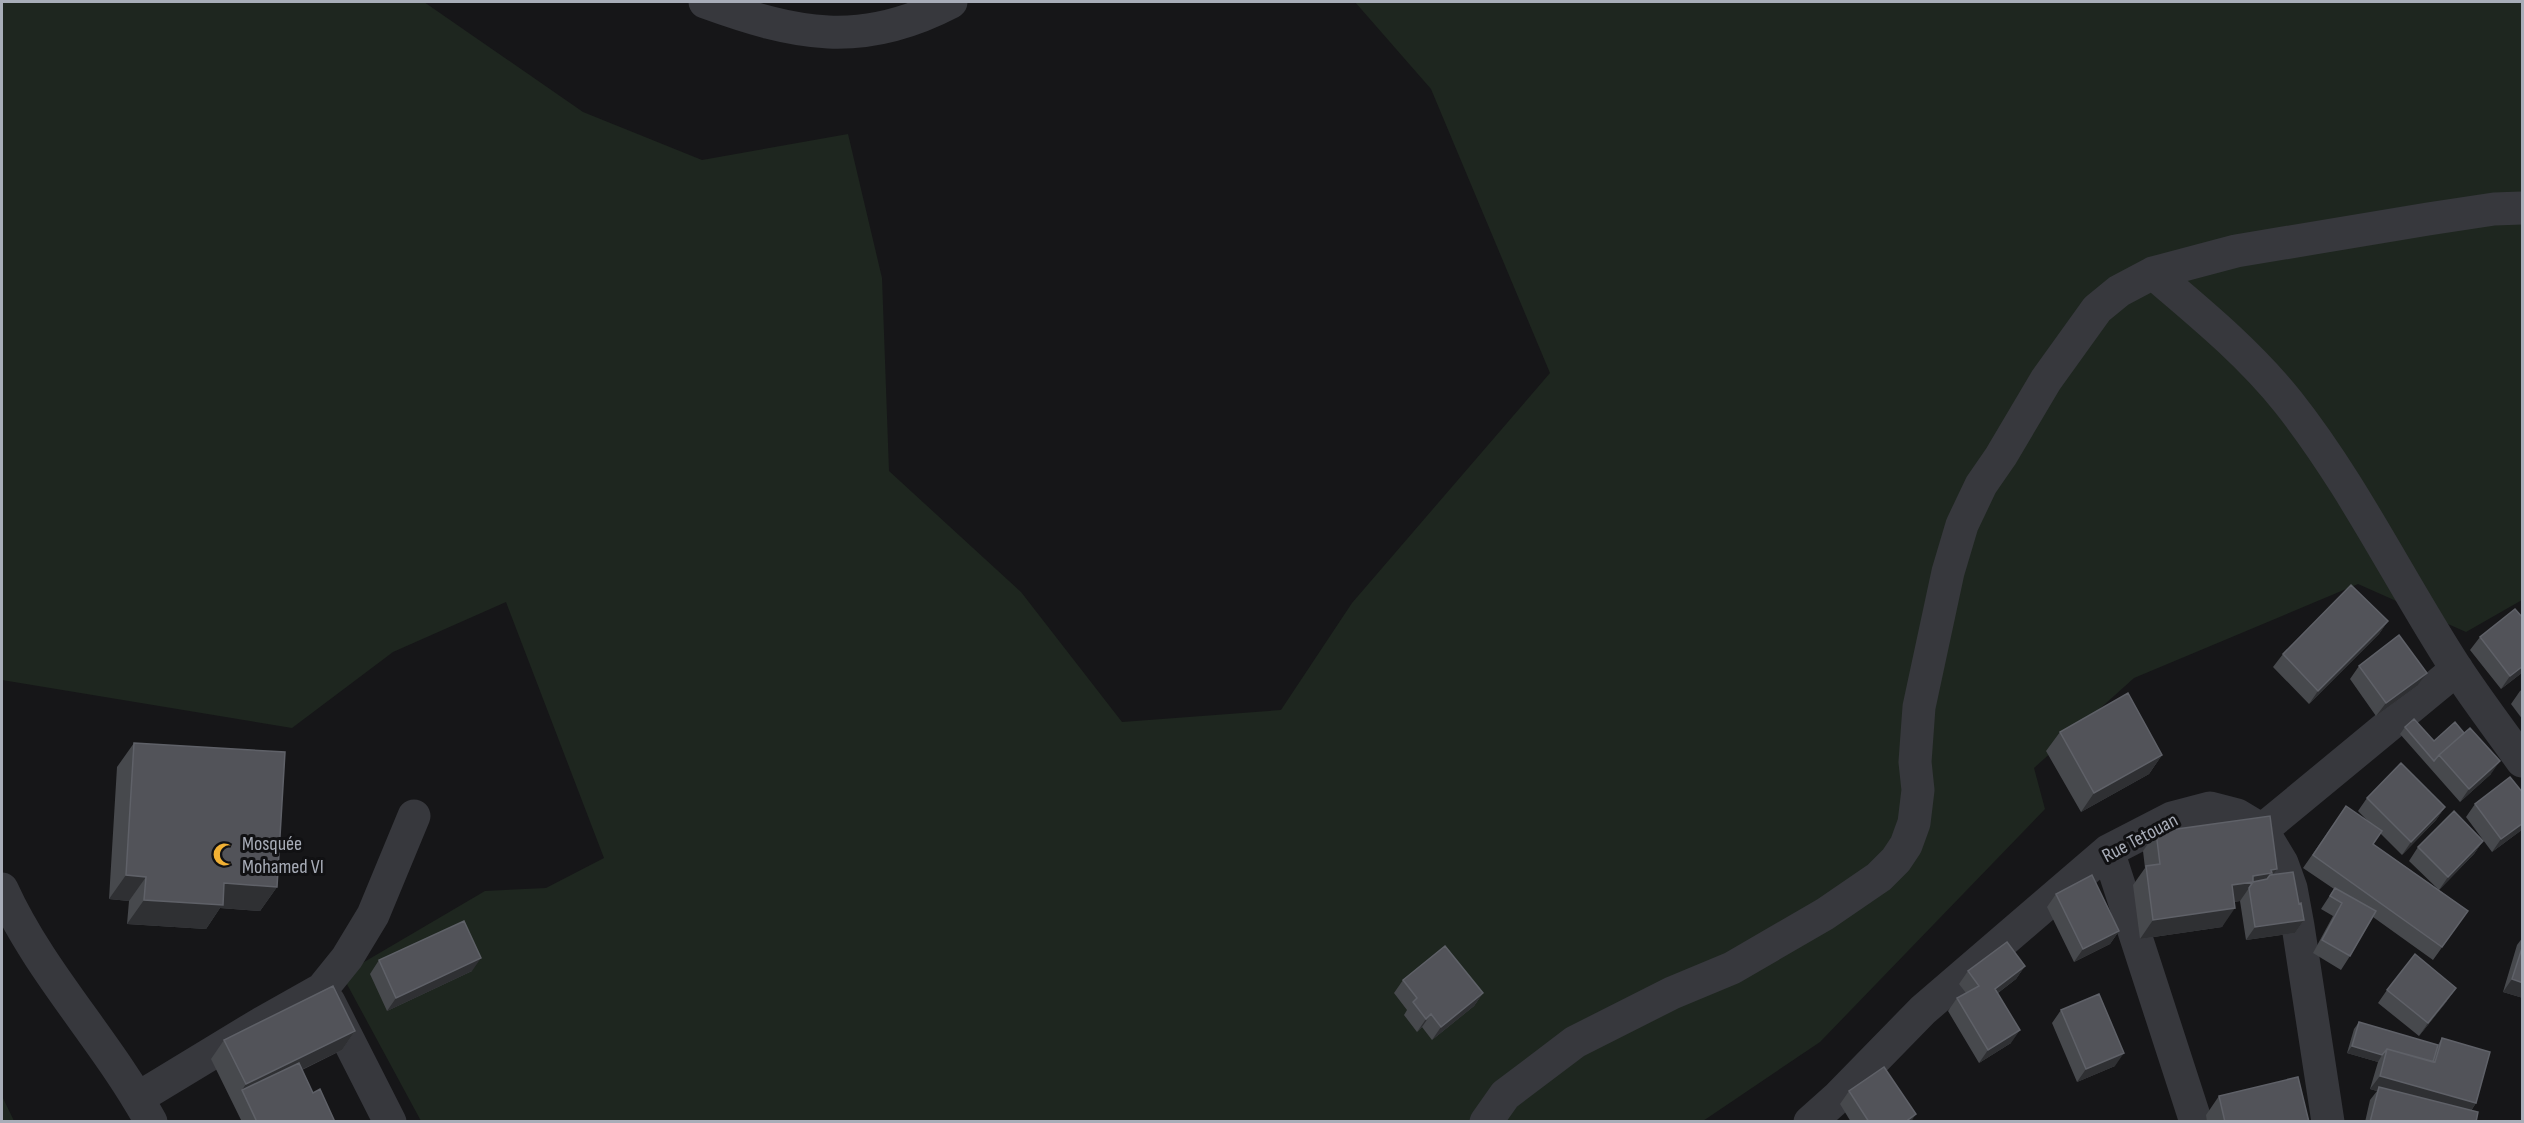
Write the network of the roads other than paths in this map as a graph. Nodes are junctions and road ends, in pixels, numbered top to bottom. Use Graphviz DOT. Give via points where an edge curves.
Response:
graph roads {
  1 [pos="705,2"];
  2 [pos="951,2"];
  3 [pos="2523,208"];
  4 [pos="2153,273"];
  5 [pos="2457,669"];
  6 [pos="2523,761"];
  7 [pos="414,816"];
  8 [pos="2262,830"];
  9 [pos="2108,851"];
  10 [pos="2,889"];
  11 [pos="322,989"];
  12 [pos="145,1110"];
  13 [pos="390,1122"];
  14 [pos="1486,1122"];
  15 [pos="1810,1122"];
  16 [pos="2196,1122"];
  17 [pos="2328,1122"];
  1 -- 2 [label="street" via="771,24 828,34 890,25"];
  3 -- 4 [label="street" via="2494,209 2236,251"];
  4 -- 5 [label="street" via="2213,324 2286,400 2313,435"];
  4 -- 14 [label="street" via="2127,286 2097,309 2073,339 1981,485 1962,525 1919,707 1914,823 1896,861 1825,914 1732,968 1575,1042 1504,1095"];
  5 -- 6 [label="street"];
  5 -- 8 [label="street"];
  7 -- 11 [label="street" via="373,915"];
  8 -- 9 [label="street, Rue Tetouan" via="2237,815 2210,808 2172,818"];
  8 -- 17 [label="street, Rue Tetouan" via="2282,863 2291,888"];
  9 -- 15 [label="street, Rue Tetouan" via="1923,1010"];
  9 -- 16 [label="street"];
  10 -- 12 [label="street" via="48,966"];
  11 -- 12 [label="street" via="260,1024"];
  11 -- 13 [label="street"];
}
